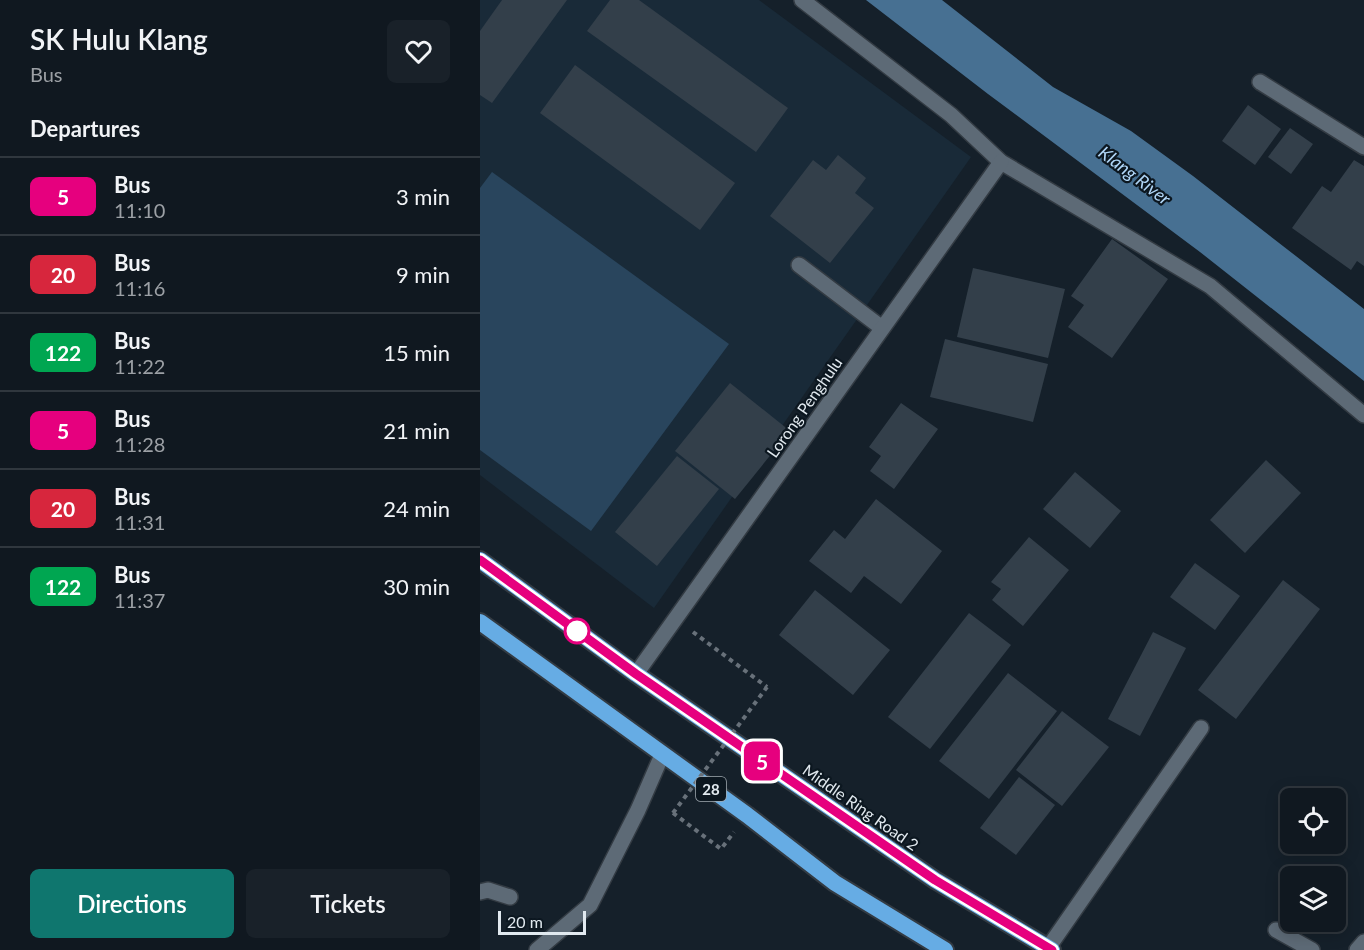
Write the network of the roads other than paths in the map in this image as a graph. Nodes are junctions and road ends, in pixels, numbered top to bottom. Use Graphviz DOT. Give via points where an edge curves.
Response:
graph roads {
  1 [pos="802,0"];
  2 [pos="1260,82"];
  3 [pos="1364,147"];
  4 [pos="1001,162"];
  5 [pos="799,265"];
  6 [pos="882,328"];
  7 [pos="1364,415"];
  8 [pos="480,560"];
  9 [pos="480,622"];
  10 [pos="636,674"];
  11 [pos="1201,728"];
  12 [pos="662,755"];
  13 [pos="480,892"];
  14 [pos="510,897"];
  15 [pos="1276,930"];
  16 [pos="1364,942"];
  17 [pos="1050,949"];
  18 [pos="537,950"];
  19 [pos="945,950"];
  20 [pos="1312,950"];
  21 [pos="1357,950"];
  1 -- 4 [label="street" via="951,116"];
  2 -- 3 [label="street"];
  4 -- 6 [label="street, Lorong Penghulu"];
  4 -- 7 [label="street" via="1210,286"];
  5 -- 6 [label="street"];
  6 -- 10 [label="street, Lorong Penghulu"];
  8 -- 10 [label="highway, Middle Ring Road 2"];
  9 -- 12 [label="highway, 28"];
  10 -- 17 [label="highway, Middle Ring Road 2" via="935,880"];
  11 -- 17 [label="street"];
  12 -- 18 [label="street" via="590,905"];
  12 -- 19 [label="highway, 28" via="835,883"];
  13 -- 14 [label="street" via="488,890"];
  15 -- 20 [label="street"];
  16 -- 21 [label="street"];
}
